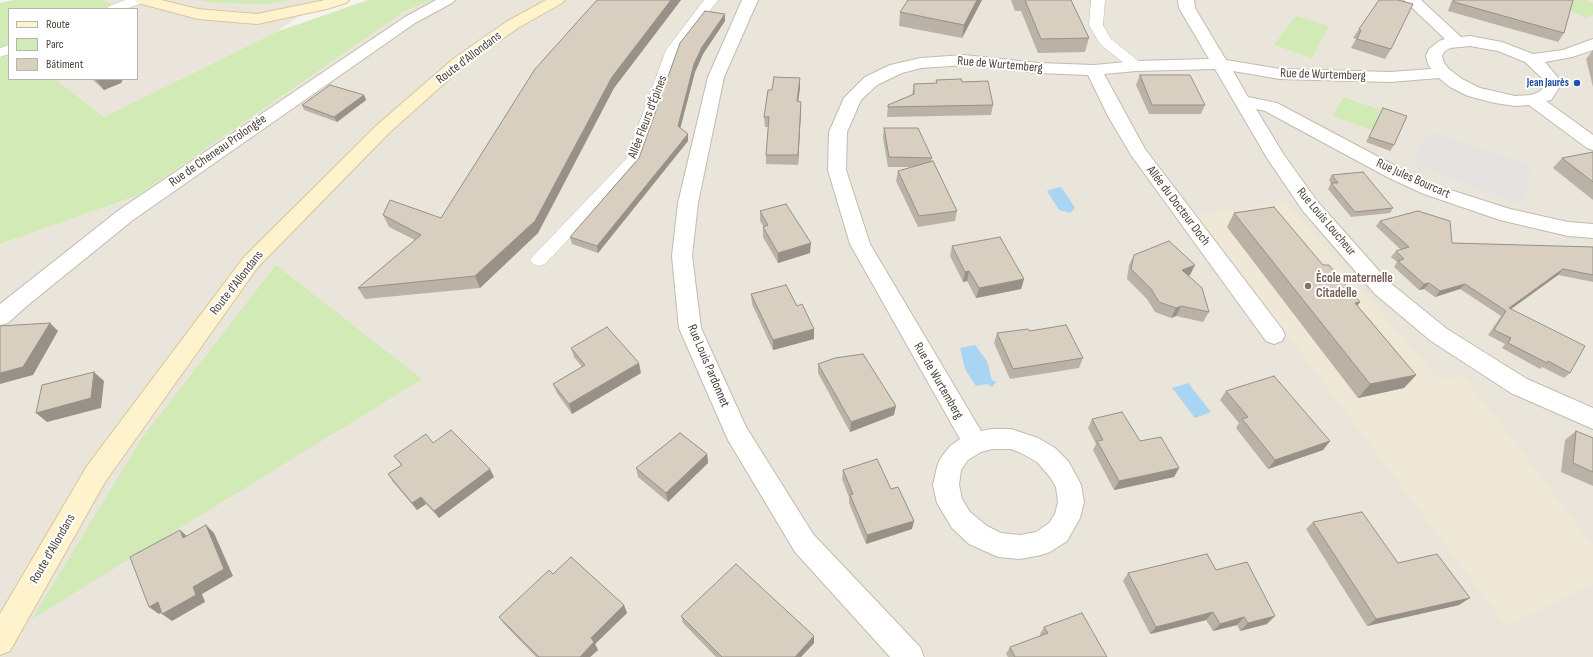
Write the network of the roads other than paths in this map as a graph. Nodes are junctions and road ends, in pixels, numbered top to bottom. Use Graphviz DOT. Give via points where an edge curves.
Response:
graph roads {
  1 [pos="137,0"];
  2 [pos="143,0"];
  3 [pos="341,0"];
  4 [pos="447,0"];
  5 [pos="557,0"];
  6 [pos="711,0"];
  7 [pos="750,0"];
  8 [pos="1098,0"];
  9 [pos="1412,0"];
  10 [pos="1183,3"];
  11 [pos="117,8"];
  12 [pos="1456,42"];
  13 [pos="1593,44"];
  14 [pos="1531,59"];
  15 [pos="1220,64"];
  16 [pos="1136,66"];
  17 [pos="1094,70"];
  18 [pos="1443,73"];
  19 [pos="1533,100"];
  20 [pos="1243,101"];
  21 [pos="1593,144"];
  22 [pos="1593,232"];
  23 [pos="539,260"];
  24 [pos="0,317"];
  25 [pos="1274,335"];
  26 [pos="1593,419"];
  27 [pos="975,443"];
  28 [pos="0,641"];
  29 [pos="910,657"];
  1 -- 11 [label="lane"];
  2 -- 3 [label="main road" via="198,14 257,19"];
  4 -- 24 [label="street, Rue de Cheneau Prolongée" via="389,34 126,215"];
  5 -- 28 [label="main road, Route d'Allondans" via="512,25 459,62 383,129 251,262 96,474"];
  6 -- 23 [label="lane, Allée Fleurs d'Épines" via="673,50 633,161"];
  7 -- 29 [label="street, Rue Louis Pardonnet" via="716,77 688,203 682,256 690,328 737,433 804,543"];
  8 -- 16 [label="lane" via="1096,25 1105,41"];
  9 -- 12 [label="street"];
  10 -- 15 [label="street, Rue Louis Loucheur"];
  12 -- 14 [label="street" via="1486,43"];
  12 -- 18 [label="street" via="1437,49 1434,56"];
  13 -- 14 [label="street" via="1566,54"];
  14 -- 19 [label="street" via="1544,69 1551,79 1552,88 1545,96"];
  15 -- 16 [label="street, Rue de Wurtemberg"];
  15 -- 18 [label="street, Rue de Wurtemberg" via="1280,74 1390,77"];
  15 -- 20 [label="street, Rue Louis Loucheur"];
  16 -- 17 [label="street, Rue de Wurtemberg"];
  17 -- 25 [label="street, Allée du Docteur Doch" via="1137,151"];
  17 -- 27 [label="street, Rue de Wurtemberg" via="1038,68 964,60 926,62 896,69 871,81 853,98 838,132 837,170 860,244"];
  18 -- 19 [label="street" via="1474,92 1515,101"];
  19 -- 21 [label="street"];
  20 -- 22 [label="street, Rue Jules Bourcart" via="1271,107 1431,190 1507,215"];
  20 -- 26 [label="street, Rue Louis Loucheur" via="1276,158 1310,206 1382,288 1439,335 1519,386"];
  27 -- 27 [label="street" via="1004,439 1029,445 1046,455 1059,469 1068,485 1071,502 1067,518 1058,532 1041,543 1020,547 998,545 978,535 961,520 950,503 946,485 949,467 959,453"];
}
